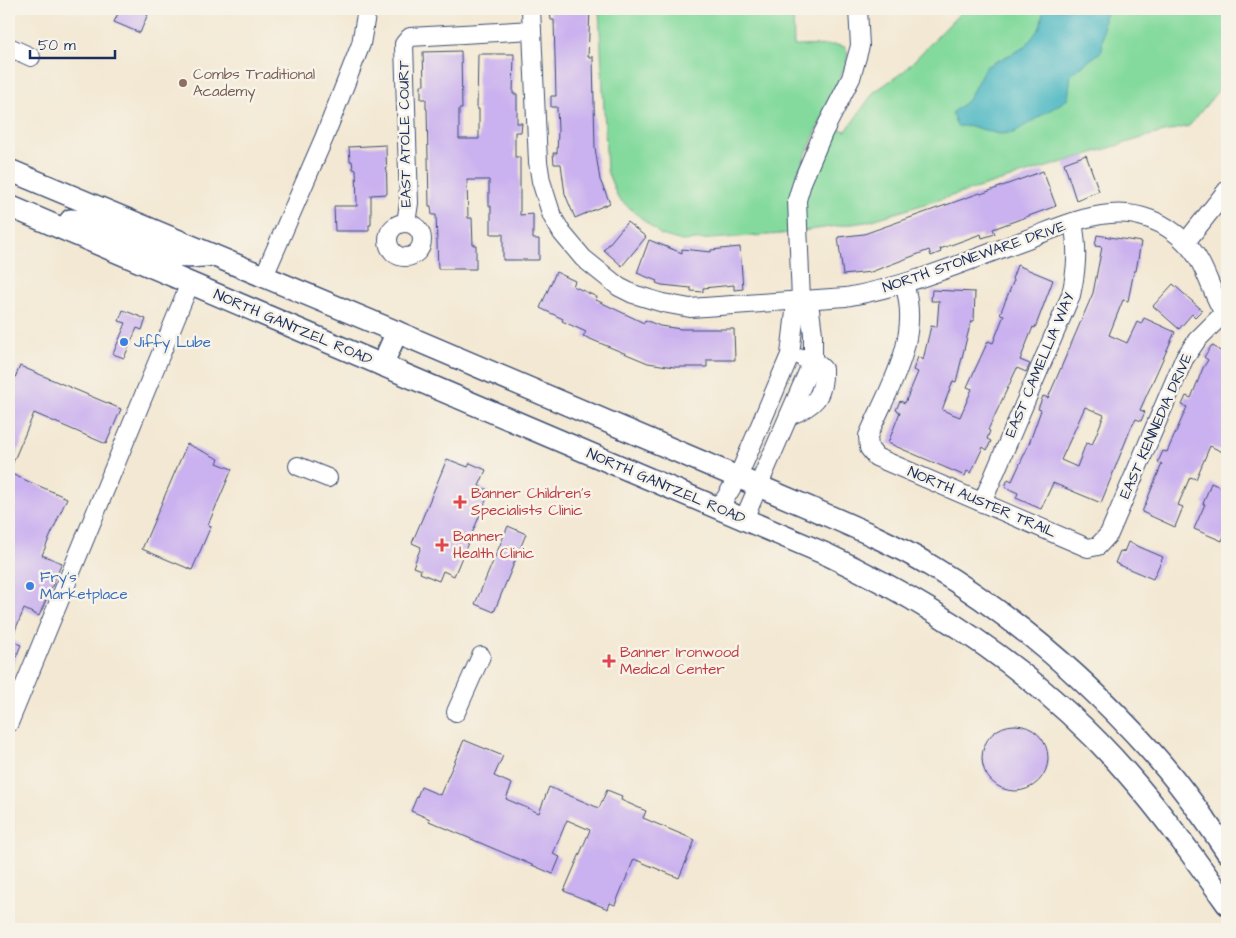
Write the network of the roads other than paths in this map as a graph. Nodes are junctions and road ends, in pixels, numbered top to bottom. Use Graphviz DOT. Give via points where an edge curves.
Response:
graph roads {
  1 [pos="368,9"];
  2 [pos="532,9"];
  3 [pos="858,9"];
  4 [pos="532,30"];
  5 [pos="9,47"];
  6 [pos="31,57"];
  7 [pos="9,170"];
  8 [pos="9,186"];
  9 [pos="1227,190"];
  10 [pos="77,199"];
  11 [pos="9,206"];
  12 [pos="1073,222"];
  13 [pos="406,223"];
  14 [pos="64,229"];
  15 [pos="1186,242"];
  16 [pos="216,256"];
  17 [pos="264,276"];
  18 [pos="190,283"];
  19 [pos="904,284"];
  20 [pos="800,300"];
  21 [pos="1226,316"];
  22 [pos="397,332"];
  23 [pos="790,355"];
  24 [pos="813,360"];
  25 [pos="382,365"];
  26 [pos="298,466"];
  27 [pos="738,477"];
  28 [pos="328,478"];
  29 [pos="758,485"];
  30 [pos="982,503"];
  31 [pos="719,509"];
  32 [pos="744,519"];
  33 [pos="1098,546"];
  34 [pos="481,656"];
  35 [pos="456,712"];
  36 [pos="9,723"];
  37 [pos="1227,852"];
  38 [pos="1227,904"];
  1 -- 17 [label="street" via="358,52"];
  2 -- 4 [label="street, NORTH STONEWARE DRIVE"];
  3 -- 20 [label="street" via="860,46 851,78 823,133 797,200"];
  4 -- 13 [label="street, EAST ATOLE COURT" via="410,36 404,44 409,203"];
  4 -- 20 [label="street, NORTH STONEWARE DRIVE" via="541,181 552,216 583,258 619,287 663,303 708,308"];
  5 -- 6 [label="street"];
  7 -- 10 [label="main road"];
  8 -- 10 [label="main road" via="59,204 68,205"];
  9 -- 15 [label="street"];
  10 -- 16 [label="main road"];
  11 -- 14 [label="main road, NORTH GANTZEL ROAD"];
  12 -- 15 [label="street, NORTH STONEWARE DRIVE" via="1109,214 1138,216 1164,225"];
  12 -- 19 [label="street, NORTH STONEWARE DRIVE"];
  12 -- 30 [label="street, EAST CAMELLIA WAY" via="1077,244 1071,295"];
  14 -- 16 [label="main road" via="71,220 78,220 175,256"];
  14 -- 18 [label="main road, NORTH GANTZEL ROAD"];
  15 -- 21 [label="street, NORTH STONEWARE DRIVE" via="1203,267"];
  16 -- 17 [label="main road"];
  17 -- 22 [label="main road"];
  18 -- 25 [label="main road, NORTH GANTZEL ROAD"];
  18 -- 36 [label="street"];
  19 -- 20 [label="street, NORTH STONEWARE DRIVE" via="846,297"];
  19 -- 30 [label="street, NORTH AUSTER TRAIL" via="909,299 908,338 868,436 869,448 876,457"];
  20 -- 23 [label="street" via="795,312"];
  20 -- 24 [label="street" via="810,310"];
  21 -- 33 [label="street, EAST KENNEDIA DRIVE" via="1197,340 1184,359 1109,534"];
  22 -- 25 [label="main road"];
  22 -- 27 [label="main road"];
  23 -- 24 [label="street"];
  23 -- 27 [label="street"];
  24 -- 29 [label="street"];
  25 -- 31 [label="main road, NORTH GANTZEL ROAD"];
  26 -- 28 [label="street"];
  27 -- 29 [label="main road"];
  27 -- 31 [label="street"];
  29 -- 32 [label="street"];
  29 -- 37 [label="main road" via="924,562 1034,640 1098,697 1150,750"];
  30 -- 33 [label="street, NORTH AUSTER TRAIL" via="1088,548"];
  31 -- 32 [label="main road, NORTH GANTZEL ROAD"];
  32 -- 38 [label="main road, NORTH GANTZEL ROAD" via="874,576 958,626 1026,676 1061,706 1125,771 1176,833"];
  34 -- 35 [label="street"];
}
